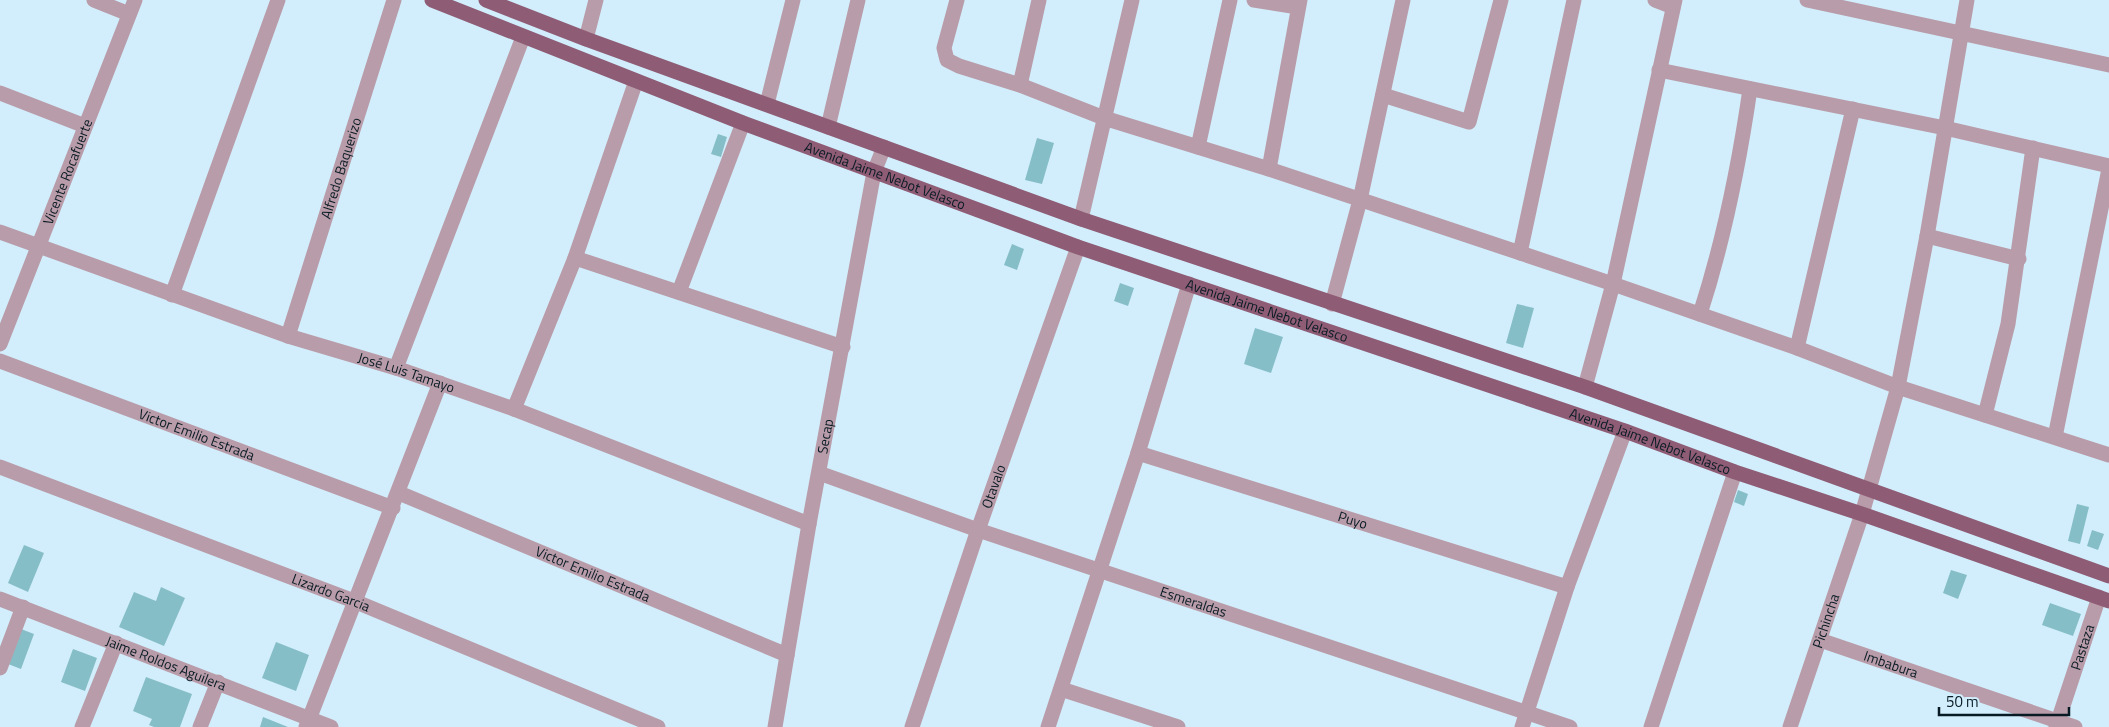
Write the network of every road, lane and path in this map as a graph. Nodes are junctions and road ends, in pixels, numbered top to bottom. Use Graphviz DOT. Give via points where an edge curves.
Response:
graph roads {
  1 [pos="94,0"];
  2 [pos="278,0"];
  3 [pos="394,0"];
  4 [pos="432,0"];
  5 [pos="486,0"];
  6 [pos="596,0"];
  7 [pos="793,0"];
  8 [pos="858,0"];
  9 [pos="957,0"];
  10 [pos="1040,0"];
  11 [pos="1132,0"];
  12 [pos="1230,0"];
  13 [pos="1254,0"];
  14 [pos="1403,0"];
  15 [pos="1501,0"];
  16 [pos="1574,0"];
  17 [pos="1656,0"];
  18 [pos="1807,0"];
  19 [pos="1967,0"];
  20 [pos="1674,3"];
  21 [pos="1299,4"];
  22 [pos="132,7"];
  23 [pos="1962,33"];
  24 [pos="523,37"];
  25 [pos="586,39"];
  26 [pos="2109,64"];
  27 [pos="1659,70"];
  28 [pos="636,81"];
  29 [pos="1020,85"];
  30 [pos="1750,89"];
  31 [pos="0,93"];
  32 [pos="1383,95"];
  33 [pos="767,104"];
  34 [pos="1853,109"];
  35 [pos="790,112"];
  36 [pos="1104,118"];
  37 [pos="743,122"];
  38 [pos="85,126"];
  39 [pos="828,127"];
  40 [pos="1945,128"];
  41 [pos="782,136"];
  42 [pos="884,147"];
  43 [pos="1198,147"];
  44 [pos="2033,148"];
  45 [pos="2109,168"];
  46 [pos="1269,169"];
  47 [pos="874,172"];
  48 [pos="1360,200"];
  49 [pos="1081,219"];
  50 [pos="0,232"];
  51 [pos="1927,236"];
  52 [pos="38,246"];
  53 [pos="1078,246"];
  54 [pos="1520,253"];
  55 [pos="575,258"];
  56 [pos="2019,259"];
  57 [pos="1189,284"];
  58 [pos="1613,284"];
  59 [pos="679,292"];
  60 [pos="172,295"];
  61 [pos="1332,304"];
  62 [pos="1700,314"];
  63 [pos="288,336"];
  64 [pos="0,344"];
  65 [pos="843,347"];
  66 [pos="1797,348"];
  67 [pos="0,360"];
  68 [pos="396,368"];
  69 [pos="440,383"];
  70 [pos="1586,387"];
  71 [pos="1898,387"];
  72 [pos="514,409"];
  73 [pos="1985,415"];
  74 [pos="1625,431"];
  75 [pos="2055,437"];
  76 [pos="1138,453"];
  77 [pos="2109,455"];
  78 [pos="0,467"];
  79 [pos="1735,472"];
  80 [pos="819,473"];
  81 [pos="1870,489"];
  82 [pos="399,494"];
  83 [pos="393,508"];
  84 [pos="1862,514"];
  85 [pos="809,524"];
  86 [pos="978,530"];
  87 [pos="1101,569"];
  88 [pos="2109,576"];
  89 [pos="1567,587"];
  90 [pos="0,599"];
  91 [pos="2104,599"];
  92 [pos="354,600"];
  93 [pos="23,608"];
  94 [pos="1820,640"];
  95 [pos="116,643"];
  96 [pos="787,655"];
  97 [pos="0,668"];
  98 [pos="218,682"];
  99 [pos="1061,689"];
  100 [pos="1527,712"];
  101 [pos="308,723"];
  102 [pos="2057,724"];
  103 [pos="82,727"];
  104 [pos="200,727"];
  105 [pos="331,727"];
  106 [pos="658,727"];
  107 [pos="775,727"];
  108 [pos="912,727"];
  109 [pos="1048,727"];
  110 [pos="1178,727"];
  111 [pos="1522,727"];
  112 [pos="1570,727"];
  113 [pos="1651,727"];
  114 [pos="1790,727"];
  115 [pos="2075,727"];
  1 -- 22 [label="street"];
  2 -- 60 [label="street"];
  3 -- 63 [label="street, Alfredo Baquerizo"];
  4 -- 24 [label="main road, Avenida Jaime Nebot Velasco"];
  5 -- 25 [label="main road, Avenida Jaime Nebot Velasco"];
  6 -- 25 [label="street"];
  7 -- 33 [label="street"];
  8 -- 39 [label="street"];
  9 -- 29 [label="street" via="944,48 947,60"];
  10 -- 29 [label="street"];
  11 -- 36 [label="street"];
  12 -- 43 [label="street"];
  13 -- 21 [label="street"];
  14 -- 32 [label="street"];
  15 -- 32 [label="street" via="1469,122"];
  16 -- 54 [label="street"];
  17 -- 20 [label="street"];
  18 -- 23 [label="street"];
  19 -- 23 [label="street, Pichincha"];
  20 -- 27 [label="street"];
  21 -- 46 [label="street"];
  22 -- 38 [label="street, Vicente Rocafuerte"];
  23 -- 26 [label="street"];
  23 -- 40 [label="street, Pichincha"];
  24 -- 28 [label="main road, Avenida Jaime Nebot Velasco"];
  24 -- 68 [label="street"];
  25 -- 33 [label="main road, Avenida Jaime Nebot Velasco"];
  27 -- 30 [label="street"];
  27 -- 58 [label="street"];
  28 -- 37 [label="main road, Avenida Jaime Nebot Velasco"];
  28 -- 55 [label="street"];
  29 -- 36 [label="street"];
  30 -- 34 [label="street"];
  30 -- 62 [label="street" via="1742,146 1718,259"];
  31 -- 38 [label="street"];
  32 -- 48 [label="street"];
  33 -- 35 [label="main road, Avenida Jaime Nebot Velasco"];
  34 -- 40 [label="street"];
  34 -- 66 [label="street"];
  35 -- 39 [label="main road, Avenida Jaime Nebot Velasco"];
  35 -- 41 [label="main road"];
  36 -- 43 [label="street"];
  36 -- 49 [label="street"];
  37 -- 41 [label="main road, Avenida Jaime Nebot Velasco"];
  37 -- 59 [label="street"];
  38 -- 52 [label="street, Vicente Rocafuerte"];
  39 -- 42 [label="main road, Avenida Jaime Nebot Velasco"];
  40 -- 44 [label="street"];
  40 -- 51 [label="street, Pichincha"];
  41 -- 47 [label="main road, Avenida Jaime Nebot Velasco"];
  42 -- 47 [label="street, Secap"];
  42 -- 49 [label="main road, Avenida Jaime Nebot Velasco"];
  43 -- 46 [label="street"];
  44 -- 45 [label="street"];
  44 -- 56 [label="street"];
  45 -- 75 [label="street"];
  46 -- 48 [label="street"];
  47 -- 53 [label="main road, Avenida Jaime Nebot Velasco"];
  47 -- 65 [label="street, Secap"];
  48 -- 54 [label="street"];
  48 -- 61 [label="street"];
  49 -- 61 [label="main road, Avenida Jaime Nebot Velasco"];
  50 -- 52 [label="street, José Luis Tamayo"];
  51 -- 56 [label="street"];
  51 -- 71 [label="street, Pichincha"];
  52 -- 60 [label="street, José Luis Tamayo"];
  52 -- 64 [label="street, Vicente Rocafuerte"];
  53 -- 57 [label="main road, Avenida Jaime Nebot Velasco"];
  53 -- 86 [label="street, Otavalo"];
  54 -- 58 [label="street"];
  55 -- 59 [label="street"];
  55 -- 72 [label="street"];
  56 -- 73 [label="street" via="2008,324"];
  57 -- 74 [label="main road, Avenida Jaime Nebot Velasco"];
  57 -- 76 [label="street"];
  58 -- 62 [label="street"];
  58 -- 70 [label="street"];
  59 -- 65 [label="street"];
  60 -- 63 [label="street, José Luis Tamayo"];
  61 -- 70 [label="main road, Avenida Jaime Nebot Velasco"];
  62 -- 66 [label="street"];
  63 -- 68 [label="street, José Luis Tamayo"];
  65 -- 80 [label="street, Secap"];
  66 -- 71 [label="street"];
  67 -- 83 [label="street, Victor Emilio Estrada"];
  68 -- 69 [label="street, José Luis Tamayo"];
  69 -- 72 [label="street, José Luis Tamayo"];
  69 -- 82 [label="street"];
  70 -- 81 [label="main road, Avenida Jaime Nebot Velasco"];
  71 -- 73 [label="street"];
  71 -- 81 [label="street, Pichincha"];
  72 -- 85 [label="street, José Luis Tamayo"];
  73 -- 75 [label="street"];
  74 -- 79 [label="main road, Avenida Jaime Nebot Velasco"];
  74 -- 89 [label="street"];
  75 -- 77 [label="street"];
  76 -- 87 [label="street"];
  76 -- 89 [label="street, Puyo"];
  78 -- 92 [label="street, Lizardo Garcia"];
  79 -- 84 [label="main road, Avenida Jaime Nebot Velasco"];
  79 -- 113 [label="street"];
  80 -- 85 [label="street, Secap"];
  80 -- 86 [label="street, Esmeraldas"];
  81 -- 84 [label="street, Pichincha"];
  81 -- 88 [label="main road, Avenida Jaime Nebot Velasco"];
  82 -- 83 [label="street"];
  82 -- 96 [label="street, Victor Emilio Estrada"];
  83 -- 92 [label="street"];
  84 -- 91 [label="main road, Avenida Jaime Nebot Velasco"];
  84 -- 94 [label="street, Pichincha"];
  85 -- 96 [label="street, Secap"];
  86 -- 87 [label="street, Esmeraldas"];
  86 -- 108 [label="street, Otavalo"];
  87 -- 99 [label="street"];
  87 -- 100 [label="street, Esmeraldas"];
  89 -- 100 [label="street"];
  90 -- 93 [label="street, Jaime Roldos Aguilera"];
  91 -- 102 [label="street, Pastaza"];
  92 -- 101 [label="street"];
  92 -- 106 [label="street, Lizardo Garcia"];
  93 -- 95 [label="street, Jaime Roldos Aguilera"];
  93 -- 97 [label="street"];
  94 -- 102 [label="street, Imbabura"];
  94 -- 114 [label="street, Pichincha"];
  95 -- 98 [label="street, Jaime Roldos Aguilera"];
  95 -- 103 [label="street"];
  96 -- 107 [label="street, Secap"];
  98 -- 101 [label="street, Jaime Roldos Aguilera"];
  98 -- 104 [label="street"];
  99 -- 109 [label="street"];
  99 -- 110 [label="street"];
  100 -- 111 [label="street"];
  100 -- 112 [label="street, Esmeraldas"];
  101 -- 105 [label="street, Jaime Roldos Aguilera"];
  102 -- 115 [label="street, Imbabura"];
}
